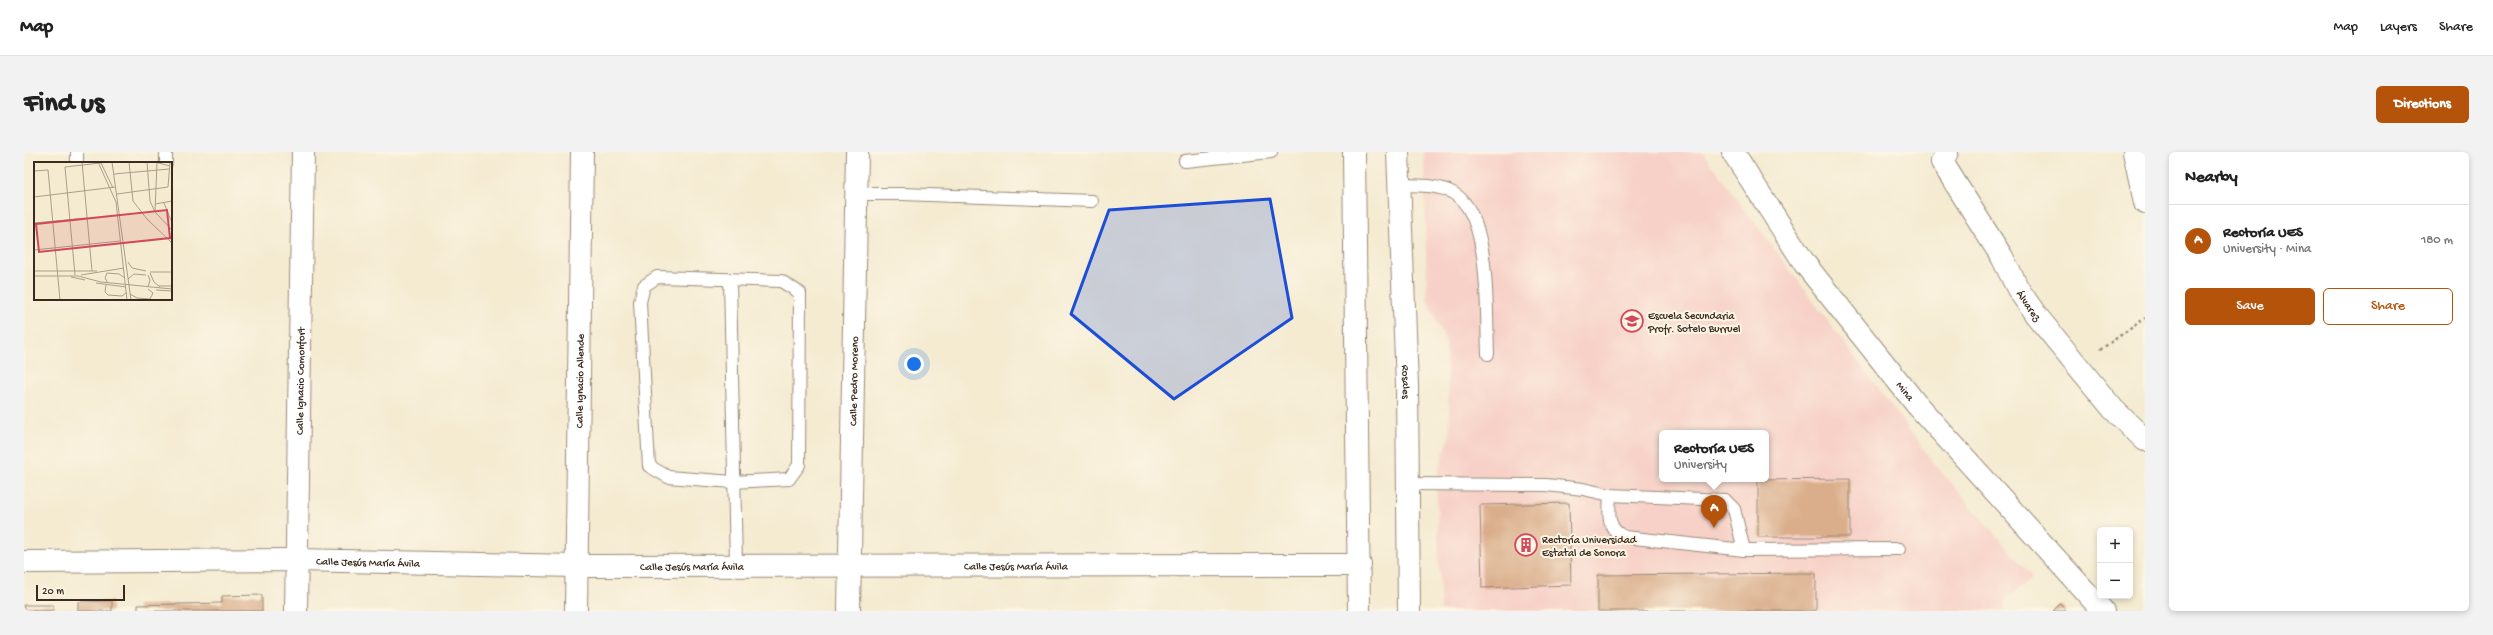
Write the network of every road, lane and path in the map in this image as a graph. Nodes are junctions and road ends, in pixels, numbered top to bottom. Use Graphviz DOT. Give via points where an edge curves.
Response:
graph roads {
  1 [pos="303,152"];
  2 [pos="582,152"];
  3 [pos="857,152"];
  4 [pos="1271,152"];
  5 [pos="1354,152"];
  6 [pos="1398,152"];
  7 [pos="1733,152"];
  8 [pos="2134,152"];
  9 [pos="1941,155"];
  10 [pos="1185,161"];
  11 [pos="1399,185"];
  12 [pos="856,194"];
  13 [pos="1092,201"];
  14 [pos="2145,203"];
  15 [pos="730,279"];
  16 [pos="2145,318"];
  17 [pos="1488,354"];
  18 [pos="2077,367"];
  19 [pos="2145,440"];
  20 [pos="733,482"];
  21 [pos="1408,484"];
  22 [pos="1610,495"];
  23 [pos="1899,549"];
  24 [pos="1744,550"];
  25 [pos="297,560"];
  26 [pos="24,562"];
  27 [pos="850,565"];
  28 [pos="1360,565"];
  29 [pos="577,566"];
  30 [pos="736,566"];
  31 [pos="296,611"];
  32 [pos="576,611"];
  33 [pos="849,611"];
  34 [pos="1359,611"];
  35 [pos="1409,611"];
  36 [pos="2103,611"];
  1 -- 25 [label="street, Calle Ignacio Comonfort"];
  2 -- 29 [label="street, Calle Ignacio Allende"];
  3 -- 12 [label="street, Calle Pedro Moreno"];
  4 -- 10 [label="lane"];
  5 -- 28 [label="street"];
  6 -- 11 [label="street, Rosales"];
  7 -- 36 [label="street, Mina" via="1805,264 1917,406"];
  8 -- 14 [label="street"];
  9 -- 18 [label="street, Álvarez" via="2018,289"];
  11 -- 17 [label="lane" via="1440,187 1454,194 1472,218 1484,254"];
  11 -- 21 [label="street, Rosales"];
  12 -- 13 [label="lane"];
  12 -- 27 [label="street, Calle Pedro Moreno"];
  15 -- 20 [label="lane"];
  15 -- 20 [label="lane" via="781,281 800,292 800,465 789,480"];
  15 -- 20 [label="lane" via="657,277 644,286 640,302 649,466 668,477"];
  16 -- 18 [label="path"];
  18 -- 19 [label="street, Álvarez" via="2113,409"];
  20 -- 30 [label="lane"];
  21 -- 22 [label="lane" via="1546,486 1584,489"];
  21 -- 35 [label="street, Rosales"];
  22 -- 24 [label="lane" via="1725,500 1734,509"];
  22 -- 24 [label="lane" via="1610,526 1616,534"];
  23 -- 24 [label="lane"];
  25 -- 26 [label="street, Calle Jesús María Ávila"];
  25 -- 29 [label="street, Calle Jesús María Ávila"];
  25 -- 31 [label="street, Calle Ignacio Comonfort"];
  27 -- 28 [label="street, Calle Jesús María Ávila"];
  27 -- 30 [label="street, Calle Jesús María Ávila"];
  27 -- 33 [label="street, Calle Pedro Moreno"];
  28 -- 34 [label="street"];
  29 -- 30 [label="street, Calle Jesús María Ávila"];
  29 -- 32 [label="street, Calle Ignacio Allende"];
}
